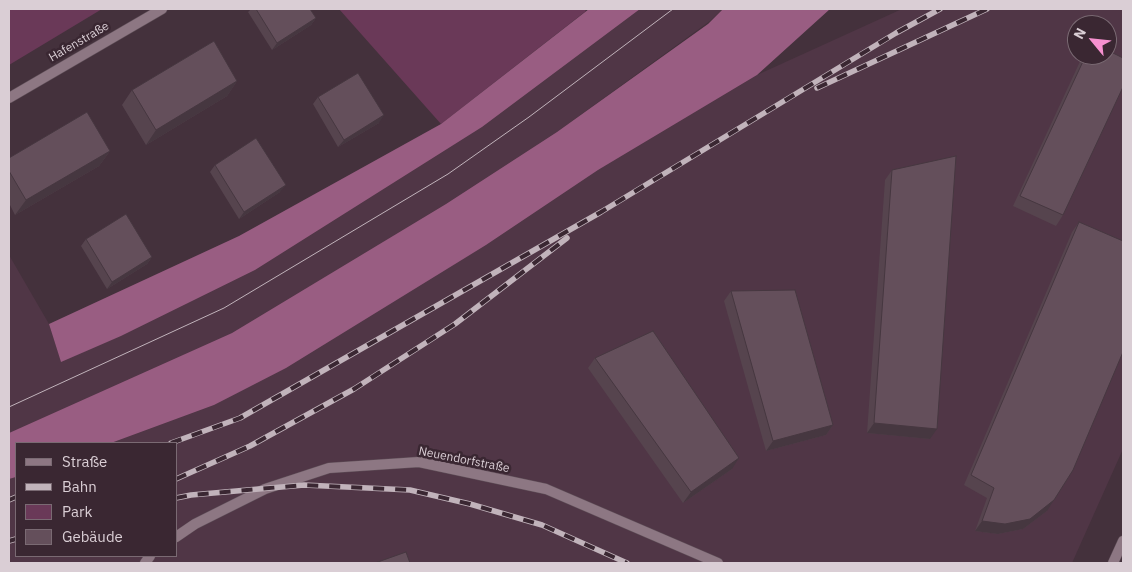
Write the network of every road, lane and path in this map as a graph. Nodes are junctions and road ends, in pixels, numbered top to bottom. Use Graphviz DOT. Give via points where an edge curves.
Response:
graph roads {
  1 [pos="162,9"];
  2 [pos="9,98"];
  3 [pos="178,536"];
  4 [pos="1123,541"];
  5 [pos="718,563"];
  6 [pos="1113,563"];
  1 -- 2 [label="street, Hafenstraße"];
  3 -- 5 [label="street, Neuendorfstraße" via="194,524 265,489 329,468 419,462 546,489"];
  4 -- 6 [label="street"];
}
